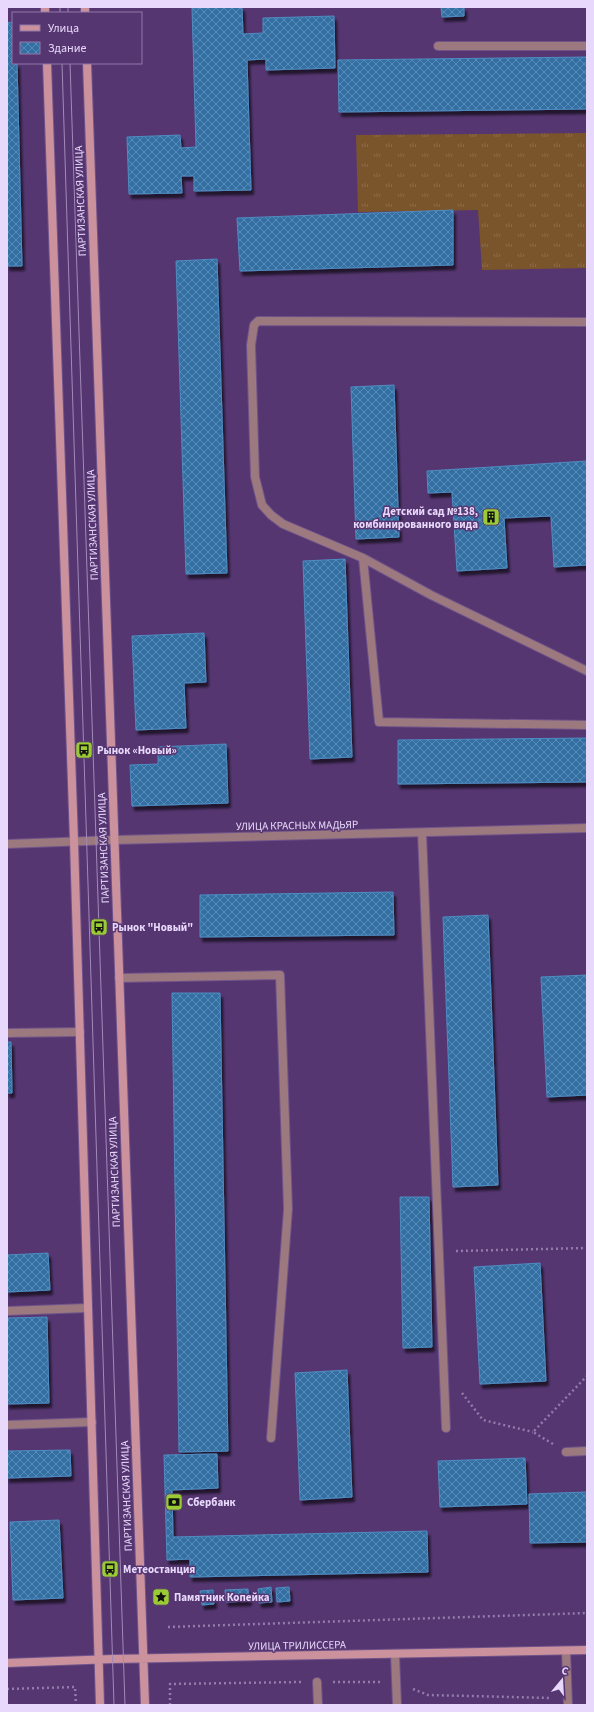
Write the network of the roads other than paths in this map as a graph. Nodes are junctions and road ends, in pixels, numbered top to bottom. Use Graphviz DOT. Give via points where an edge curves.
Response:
graph roads {
  1 [pos="438,46"];
  2 [pos="587,46"];
  3 [pos="47,64"];
  4 [pos="86,64"];
  5 [pos="587,322"];
  6 [pos="363,558"];
  7 [pos="587,671"];
  8 [pos="587,725"];
  9 [pos="587,828"];
  10 [pos="422,833"];
  11 [pos="114,840"];
  12 [pos="74,841"];
  13 [pos="7,844"];
  14 [pos="119,978"];
  15 [pos="80,1032"];
  16 [pos="7,1033"];
  17 [pos="88,1308"];
  18 [pos="7,1311"];
  19 [pos="92,1422"];
  20 [pos="7,1425"];
  21 [pos="446,1428"];
  22 [pos="271,1438"];
  23 [pos="587,1451"];
  24 [pos="566,1452"];
  25 [pos="587,1650"];
  26 [pos="566,1651"];
  27 [pos="395,1654"];
  28 [pos="143,1659"];
  29 [pos="99,1660"];
  30 [pos="7,1663"];
  31 [pos="317,1682"];
  32 [pos="100,1705"];
  33 [pos="145,1705"];
  34 [pos="318,1705"];
  35 [pos="397,1705"];
  36 [pos="568,1705"];
  1 -- 2 [label="street"];
  3 -- 12 [label="street"];
  4 -- 11 [label="street, ПАРТИЗАНСКАЯ УЛИЦА"];
  5 -- 6 [label="street" via="258,321 254,325 251,345 254,477 262,506 283,524"];
  6 -- 7 [label="street" via="431,595"];
  6 -- 8 [label="street" via="380,722"];
  9 -- 10 [label="street, УЛИЦА КРАСНЫХ МАДЬЯР"];
  10 -- 11 [label="street, УЛИЦА КРАСНЫХ МАДЬЯР"];
  10 -- 21 [label="street"];
  11 -- 12 [label="street, УЛИЦА КРАСНЫХ МАДЬЯР"];
  11 -- 14 [label="street, ПАРТИЗАНСКАЯ УЛИЦА"];
  12 -- 13 [label="street, УЛИЦА КРАСНЫХ МАДЬЯР"];
  12 -- 15 [label="street"];
  14 -- 22 [label="street" via="280,975 288,1209"];
  14 -- 28 [label="street, ПАРТИЗАНСКАЯ УЛИЦА"];
  15 -- 16 [label="street"];
  15 -- 17 [label="street"];
  17 -- 18 [label="street"];
  17 -- 19 [label="street"];
  19 -- 20 [label="street"];
  19 -- 29 [label="street"];
  23 -- 24 [label="street"];
  25 -- 26 [label="street, УЛИЦА ТРИЛИССЕРА"];
  26 -- 27 [label="street, УЛИЦА ТРИЛИССЕРА"];
  26 -- 36 [label="street"];
  27 -- 28 [label="street, УЛИЦА ТРИЛИССЕРА"];
  27 -- 35 [label="street"];
  28 -- 29 [label="street, УЛИЦА ТРИЛИССЕРА"];
  28 -- 33 [label="street, ПАРТИЗАНСКАЯ УЛИЦА"];
  29 -- 30 [label="street, УЛИЦА ТРИЛИССЕРА"];
  29 -- 32 [label="street"];
  31 -- 34 [label="street"];
}
